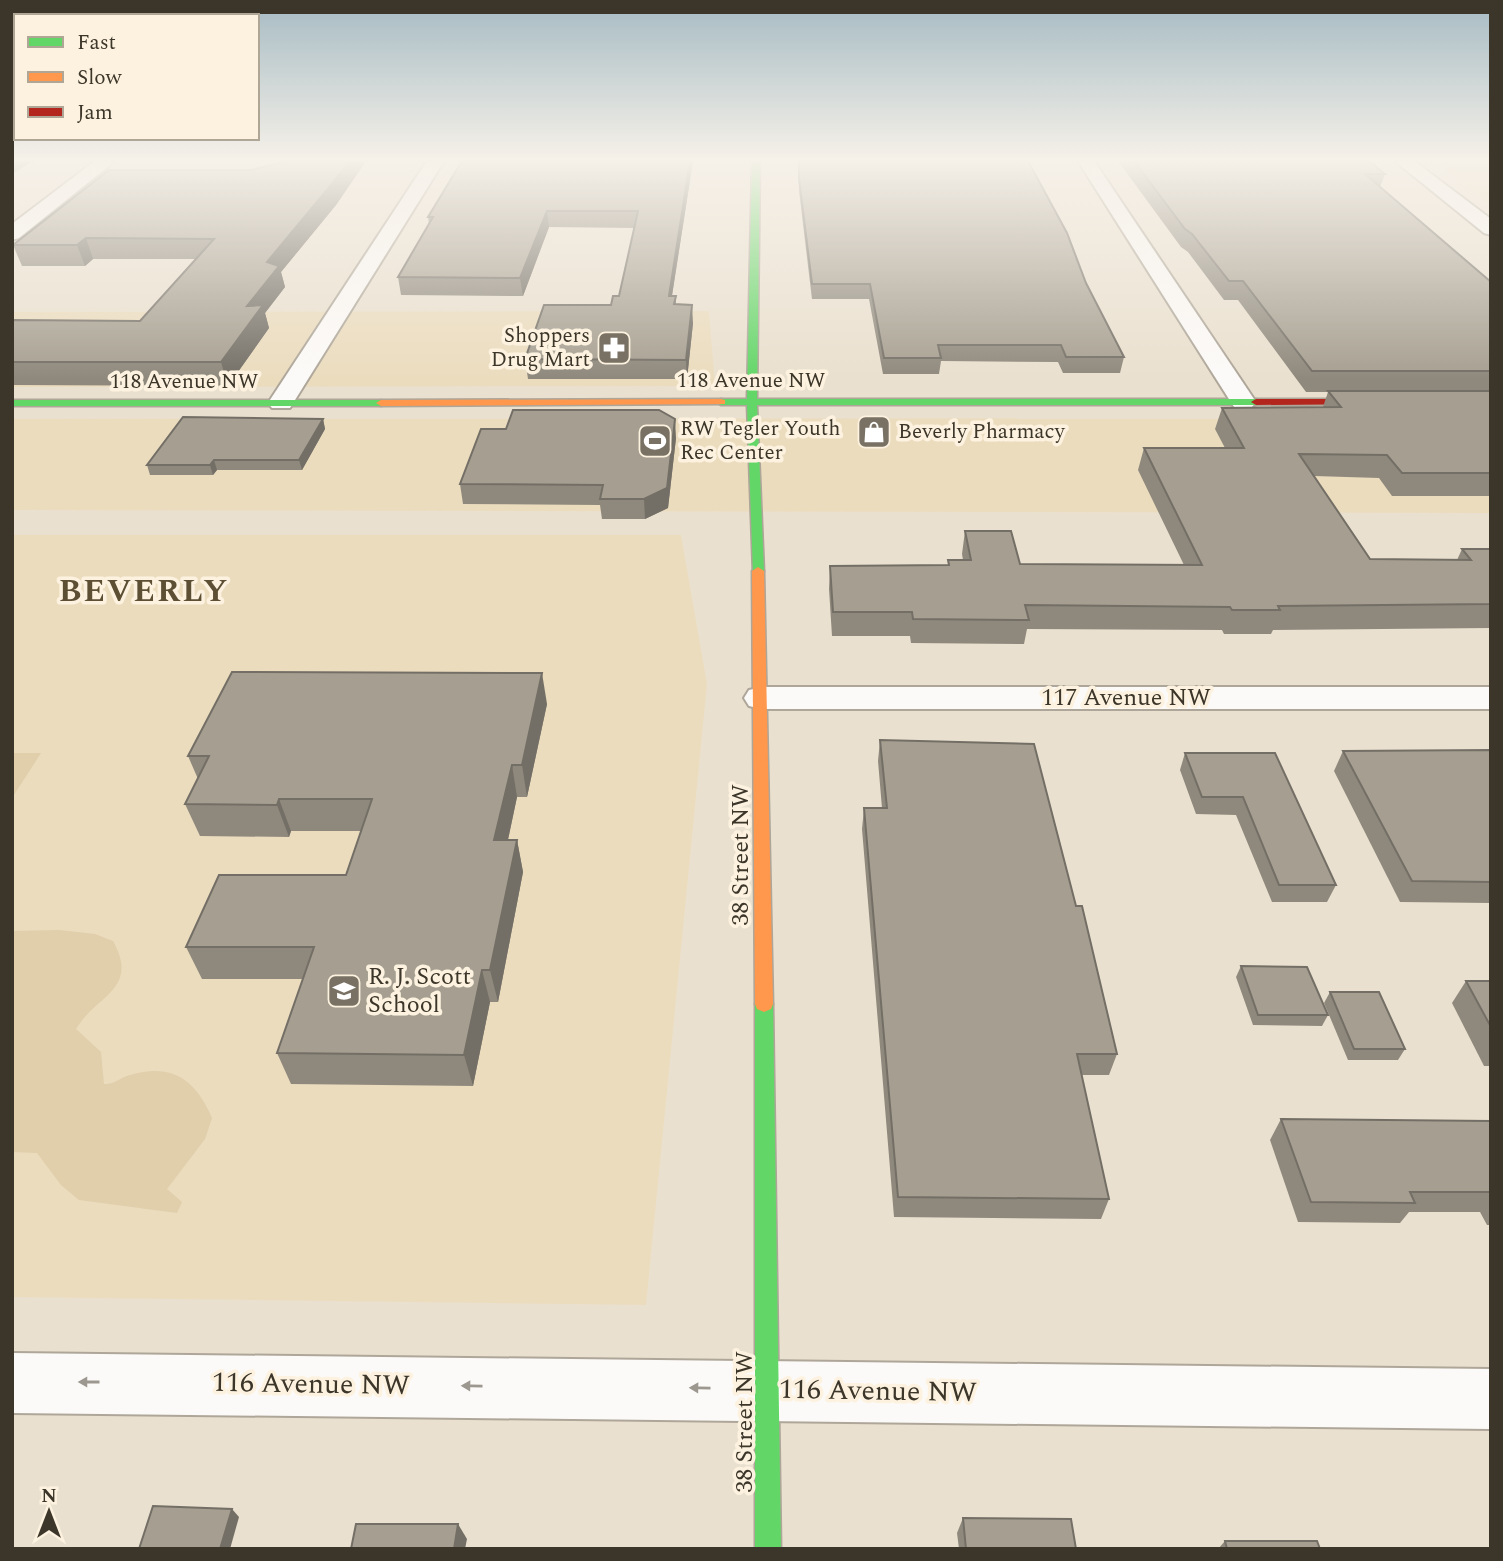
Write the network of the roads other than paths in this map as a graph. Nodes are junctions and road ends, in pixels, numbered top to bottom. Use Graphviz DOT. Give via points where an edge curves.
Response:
graph roads {
  1 [pos="389,234"];
  2 [pos="755,234"];
  3 [pos="1133,234"];
  4 [pos="752,402"];
  5 [pos="1243,402"];
  6 [pos="1399,402"];
  7 [pos="12,403"];
  8 [pos="281,403"];
  9 [pos="762,698"];
  10 [pos="1491,698"];
  11 [pos="12,1383"];
  12 [pos="768,1389"];
  13 [pos="1491,1399"];
  14 [pos="768,1549"];
  1 -- 8 [label="street"];
  2 -- 4 [label="street, 38 Street NW"];
  3 -- 5 [label="street"];
  4 -- 5 [label="street, 118 Avenue NW"];
  4 -- 8 [label="street, 118 Avenue NW"];
  4 -- 9 [label="street, 38 Street NW"];
  5 -- 6 [label="street, 118 Avenue NW"];
  7 -- 8 [label="street, 118 Avenue NW"];
  9 -- 10 [label="street, 117 Avenue NW"];
  9 -- 12 [label="street, 38 Street NW"];
  12 -- 11 [label="street, 116 Avenue NW, one-way"];
  12 -- 13 [label="street, 116 Avenue NW"];
  12 -- 14 [label="street, 38 Street NW"];
}
